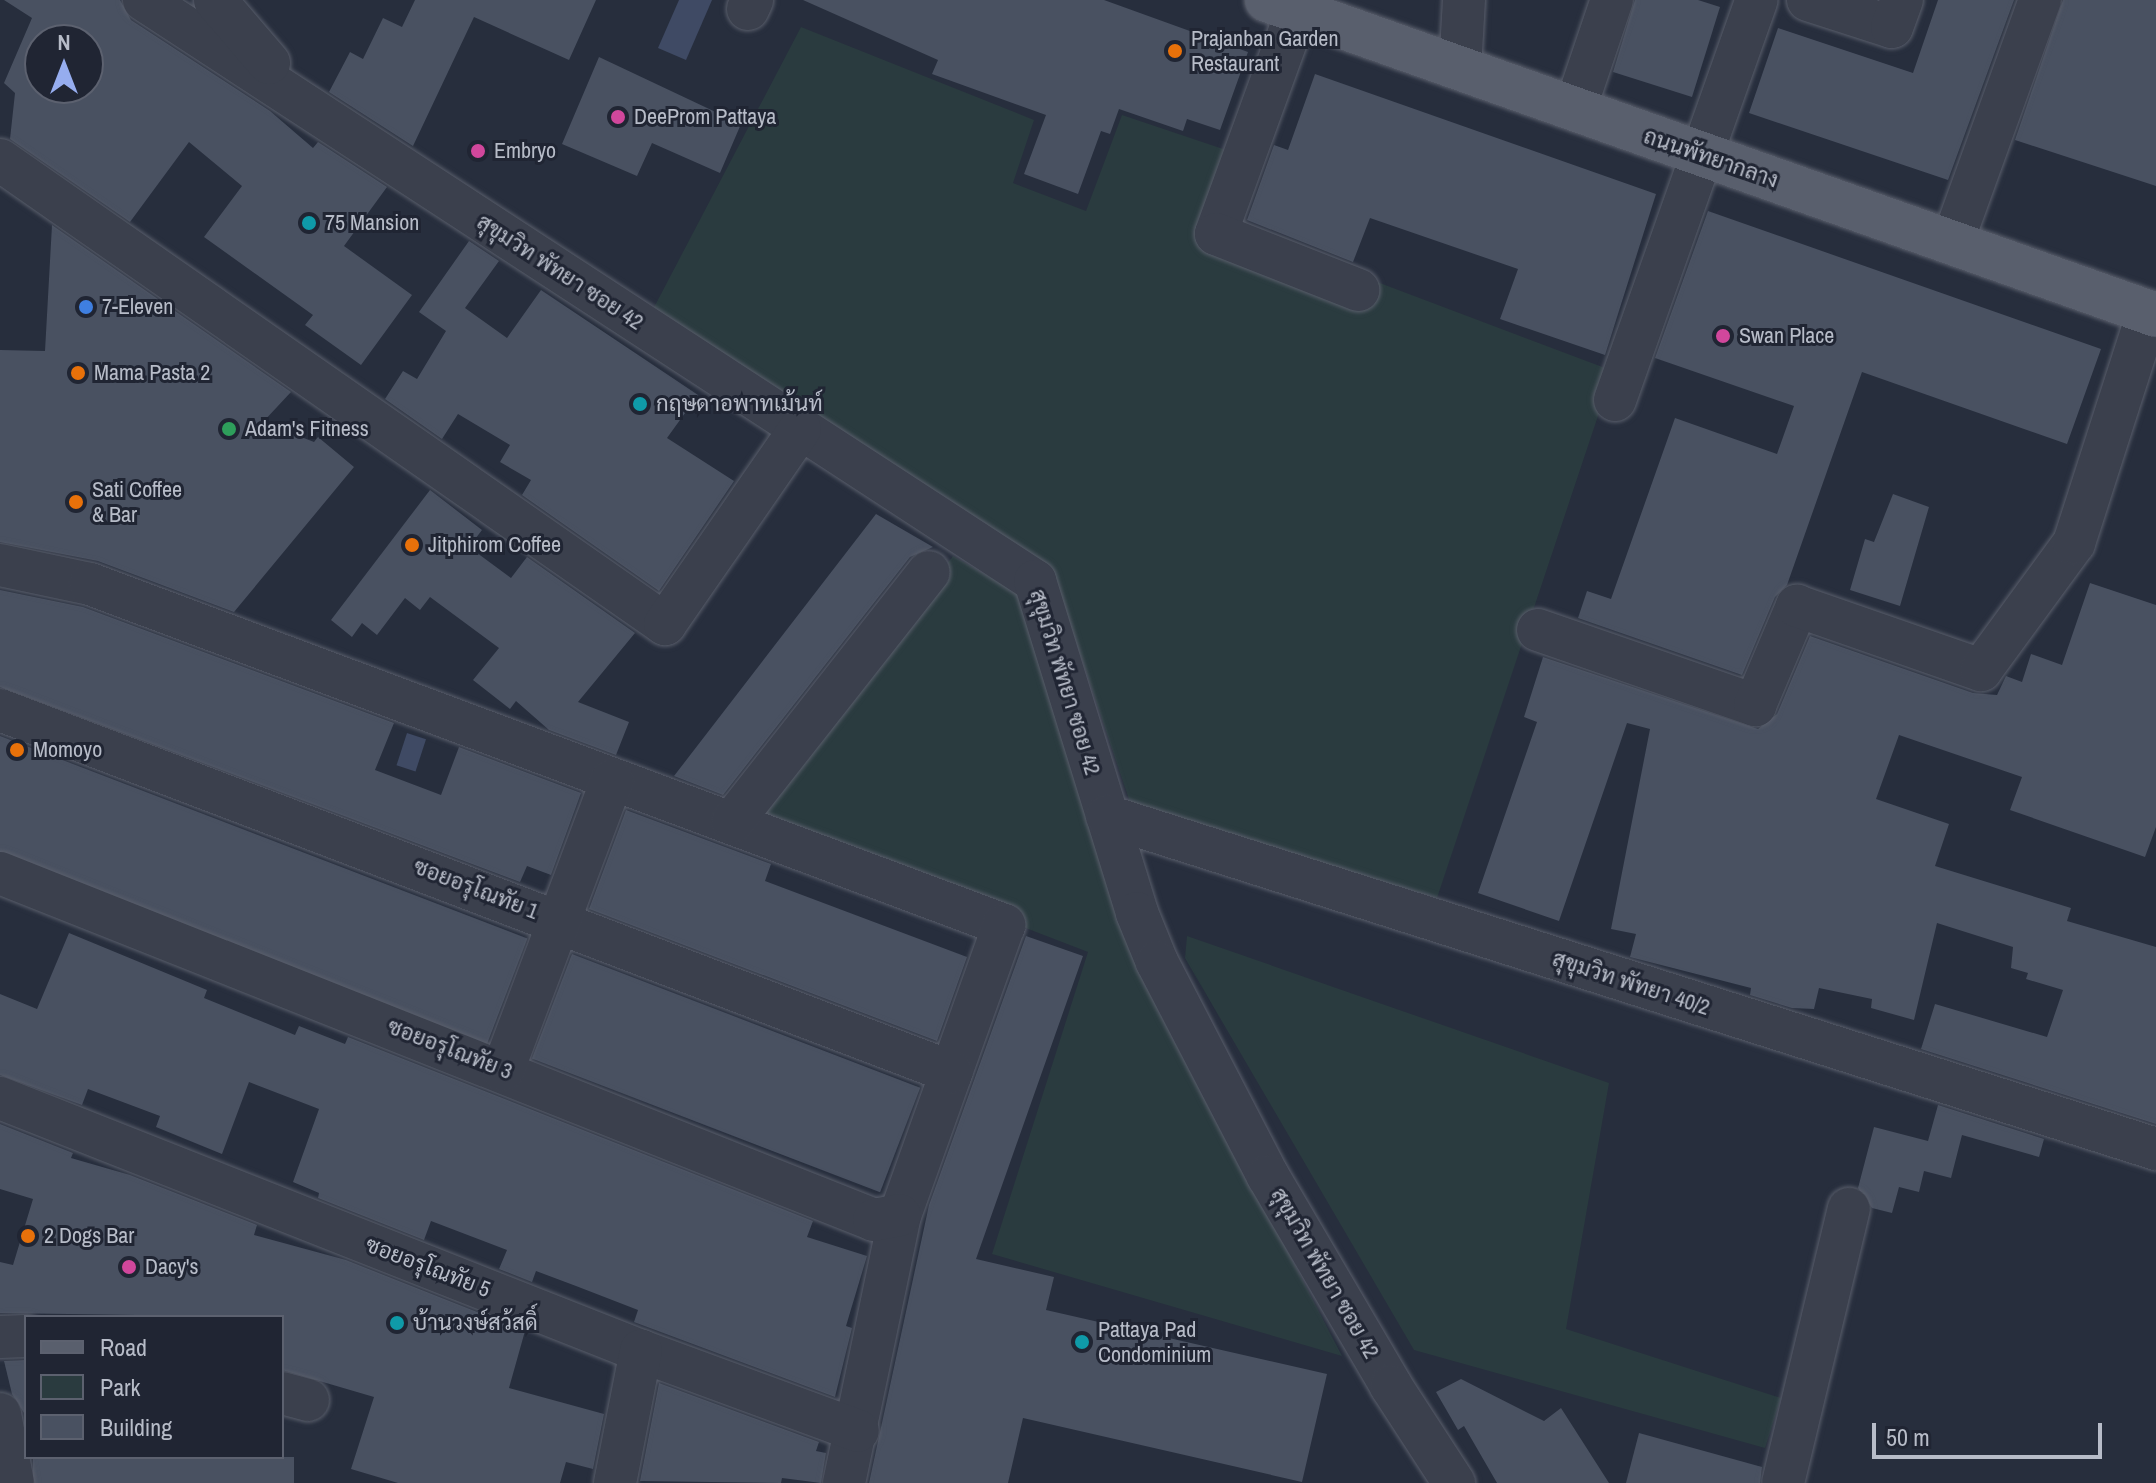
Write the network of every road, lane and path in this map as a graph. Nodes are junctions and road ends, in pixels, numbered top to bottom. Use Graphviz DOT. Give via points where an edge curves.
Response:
graph roads {
  1 [pos="144,0"];
  2 [pos="215,0"];
  3 [pos="1464,0"];
  4 [pos="1612,0"];
  5 [pos="1757,0"];
  6 [pos="1808,0"];
  7 [pos="1902,0"];
  8 [pos="2040,0"];
  9 [pos="1282,5"];
  10 [pos="1460,69"];
  11 [pos="295,94"];
  12 [pos="1575,109"];
  13 [pos="1699,153"];
  14 [pos="0,160"];
  15 [pos="1952,243"];
  16 [pos="1358,290"];
  17 [pos="2152,314"];
  18 [pos="1615,400"];
  19 [pos="800,429"];
  20 [pos="0,565"];
  21 [pos="929,572"];
  22 [pos="1538,630"];
  23 [pos="0,710"];
  24 [pos="612,780"];
  25 [pos="1107,816"];
  26 [pos="732,822"];
  27 [pos="0,873"];
  28 [pos="558,920"];
  29 [pos="503,1070"];
  30 [pos="951,1072"];
  31 [pos="0,1098"];
  32 [pos="2156,1149"];
  33 [pos="1849,1209"];
  34 [pos="900,1215"];
  35 [pos="24,1336"];
  36 [pos="0,1337"];
  37 [pos="641,1351"];
  38 [pos="0,1414"];
  39 [pos="858,1431"];
  40 [pos="13,1483"];
  41 [pos="615,1483"];
  42 [pos="844,1483"];
  43 [pos="1454,1483"];
  44 [pos="1783,1483"];
  1 -- 11 [label="street"];
  2 -- 11 [label="street"];
  3 -- 10 [label="street"];
  4 -- 12 [label="street"];
  5 -- 13 [label="street"];
  6 -- 7 [label="street" via="1892,27"];
  8 -- 15 [label="street"];
  9 -- 10 [label="main road, ถนนพัทยากลาง"];
  9 -- 16 [label="street" via="1216,234"];
  10 -- 12 [label="main road, ถนนพัทยากลาง"];
  11 -- 19 [label="street, สุขุมวิท พัทยา ซอย 42"];
  12 -- 13 [label="main road, ถนนพัทยากลาง"];
  13 -- 15 [label="main road, ถนนพัทยากลาง"];
  13 -- 18 [label="street"];
  14 -- 19 [label="street" via="665,624"];
  15 -- 17 [label="main road, ถนนพัทยากลาง"];
  17 -- 22 [label="street" via="2074,543 1981,670 1797,606 1755,705"];
  19 -- 25 [label="street, สุขุมวิท พัทยา ซอย 42" via="1035,581"];
  20 -- 24 [label="street" via="90,584"];
  21 -- 26 [label="street"];
  23 -- 28 [label="street, ซอยอรุโณทัย 1"];
  24 -- 26 [label="street"];
  24 -- 28 [label="street"];
  25 -- 32 [label="street, สุขุมวิท พัทยา 40/2"];
  25 -- 43 [label="street, สุขุมวิท พัทยา ซอย 42" via="1157,962 1268,1176"];
  26 -- 30 [label="street" via="1004,925"];
  27 -- 29 [label="street, ซอยอรุโณทัย 3"];
  28 -- 29 [label="street"];
  28 -- 30 [label="street, ซอยอรุโณทัย 1"];
  29 -- 34 [label="street, ซอยอรุโณทัย 3" via="874,1220"];
  30 -- 34 [label="street"];
  31 -- 37 [label="street, ซอยอรุโณทัย 5"];
  33 -- 44 [label="street"];
  34 -- 39 [label="street"];
  35 -- 36 [label="street"];
  37 -- 39 [label="street, ซอยอรุโณทัย 5"];
  37 -- 41 [label="street"];
  38 -- 40 [label="street"];
  39 -- 42 [label="street"];
}
